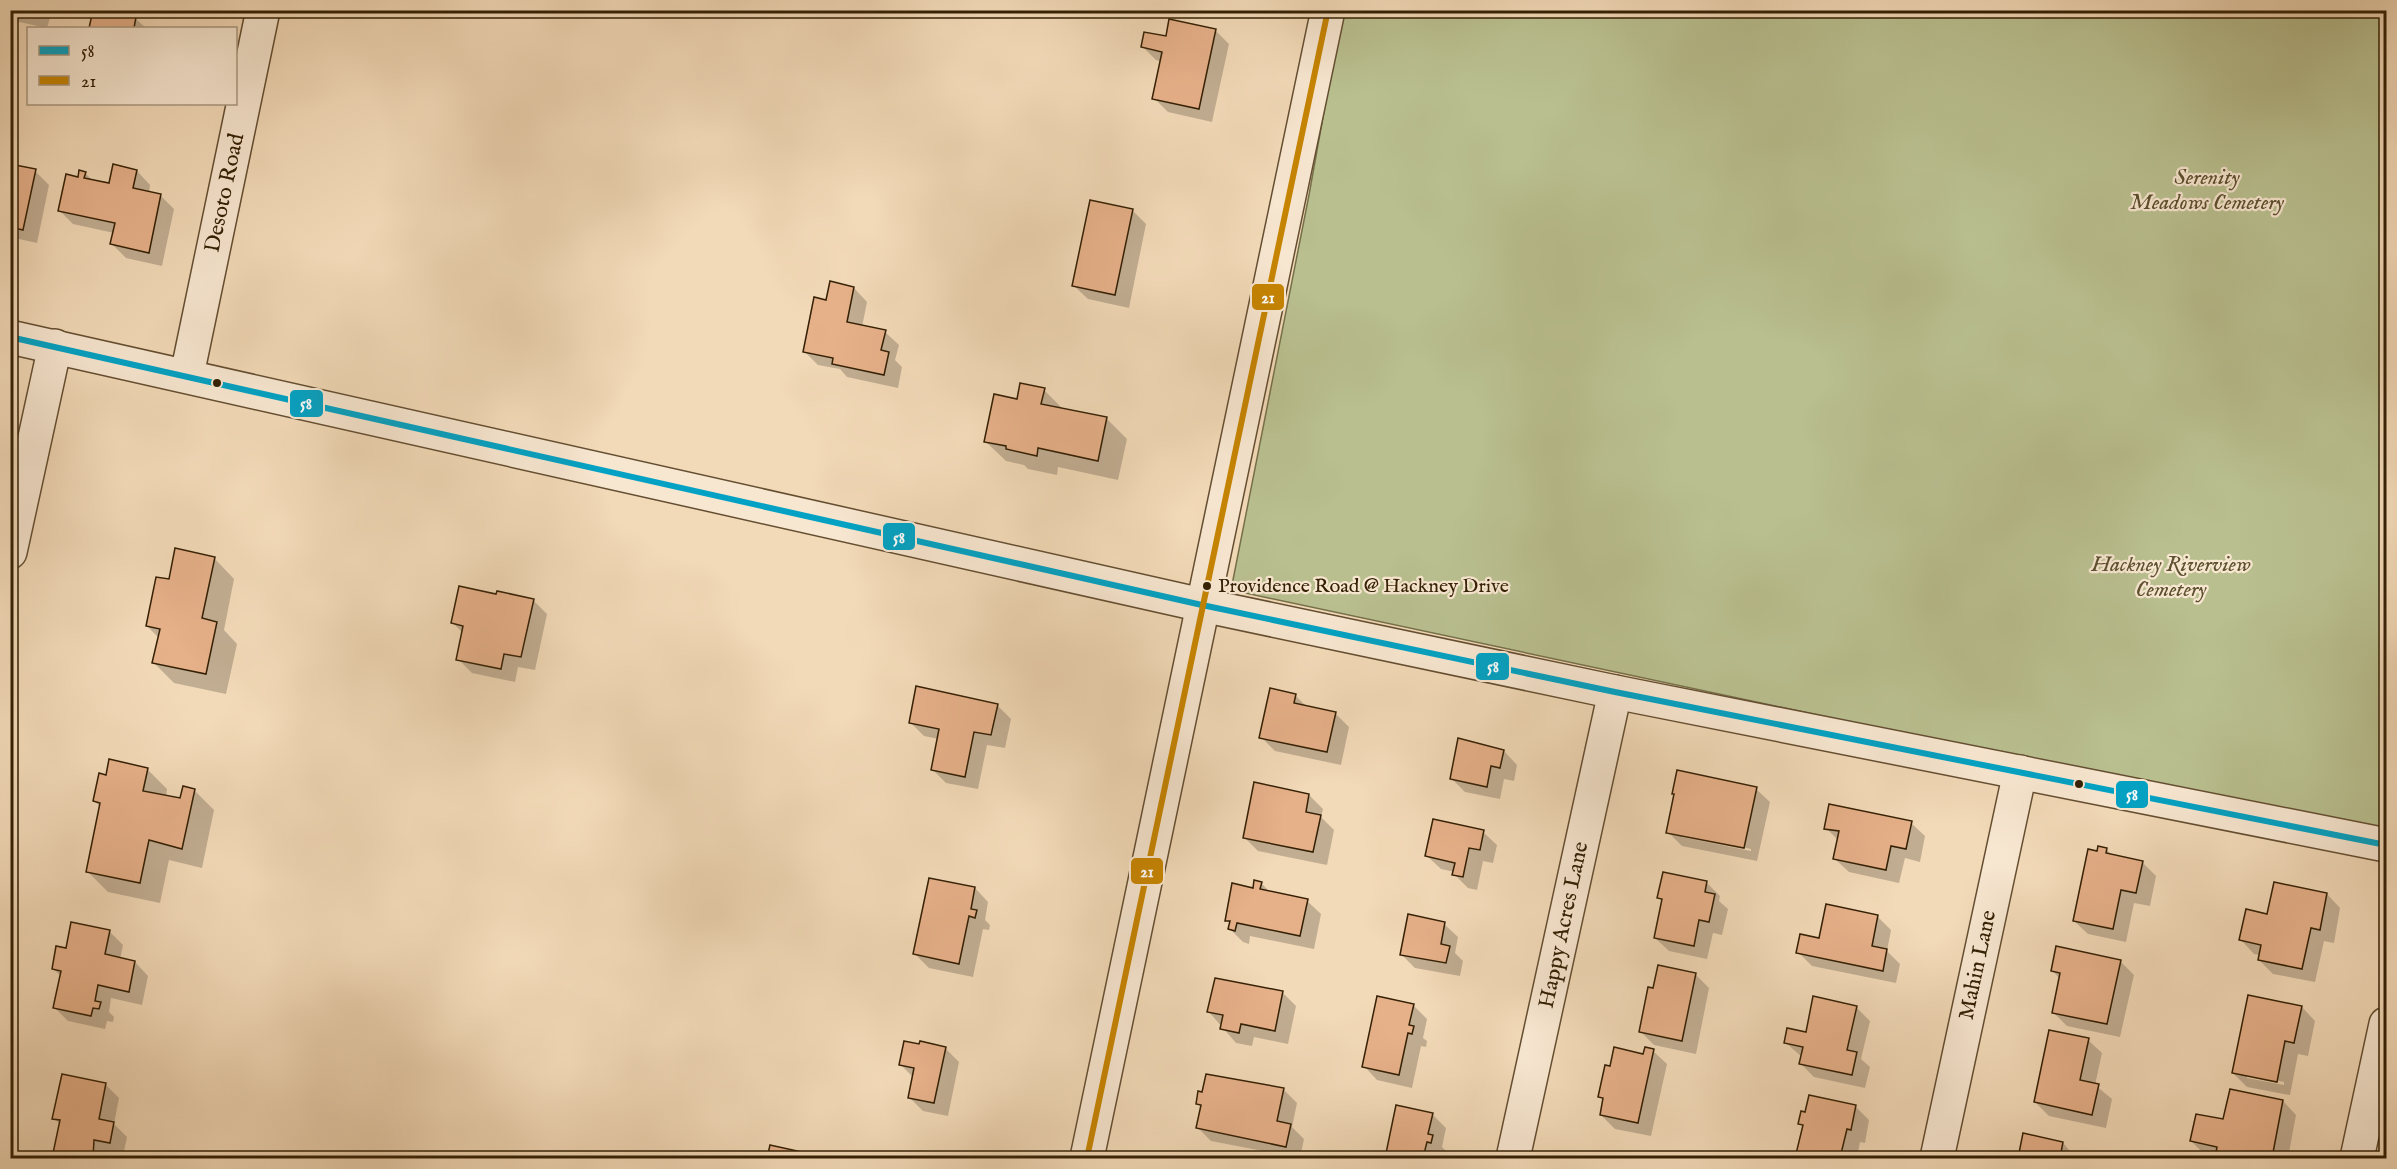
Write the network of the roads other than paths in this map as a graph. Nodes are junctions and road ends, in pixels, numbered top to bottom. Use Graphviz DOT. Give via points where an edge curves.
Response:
graph roads {
  1 [pos="263,10"];
  2 [pos="1328,10"];
  3 [pos="10,337"];
  4 [pos="56,346"];
  5 [pos="187,375"];
  6 [pos="10,552"];
  7 [pos="1202,605"];
  8 [pos="1615,692"];
  9 [pos="2020,772"];
  10 [pos="2386,845"];
  11 [pos="2386,1024"];
  12 [pos="1087,1158"];
  13 [pos="1513,1158"];
  14 [pos="1937,1158"];
  15 [pos="2357,1158"];
  1 -- 5 [label="street, Desoto Road"];
  2 -- 7 [label="street"];
  3 -- 4 [label="street"];
  4 -- 5 [label="street"];
  4 -- 6 [label="street"];
  5 -- 7 [label="street"];
  7 -- 8 [label="street"];
  7 -- 12 [label="street"];
  8 -- 9 [label="street"];
  8 -- 13 [label="street, Happy Acres Lane"];
  9 -- 10 [label="street"];
  9 -- 14 [label="street, Mahin Lane"];
  11 -- 15 [label="street"];
}
